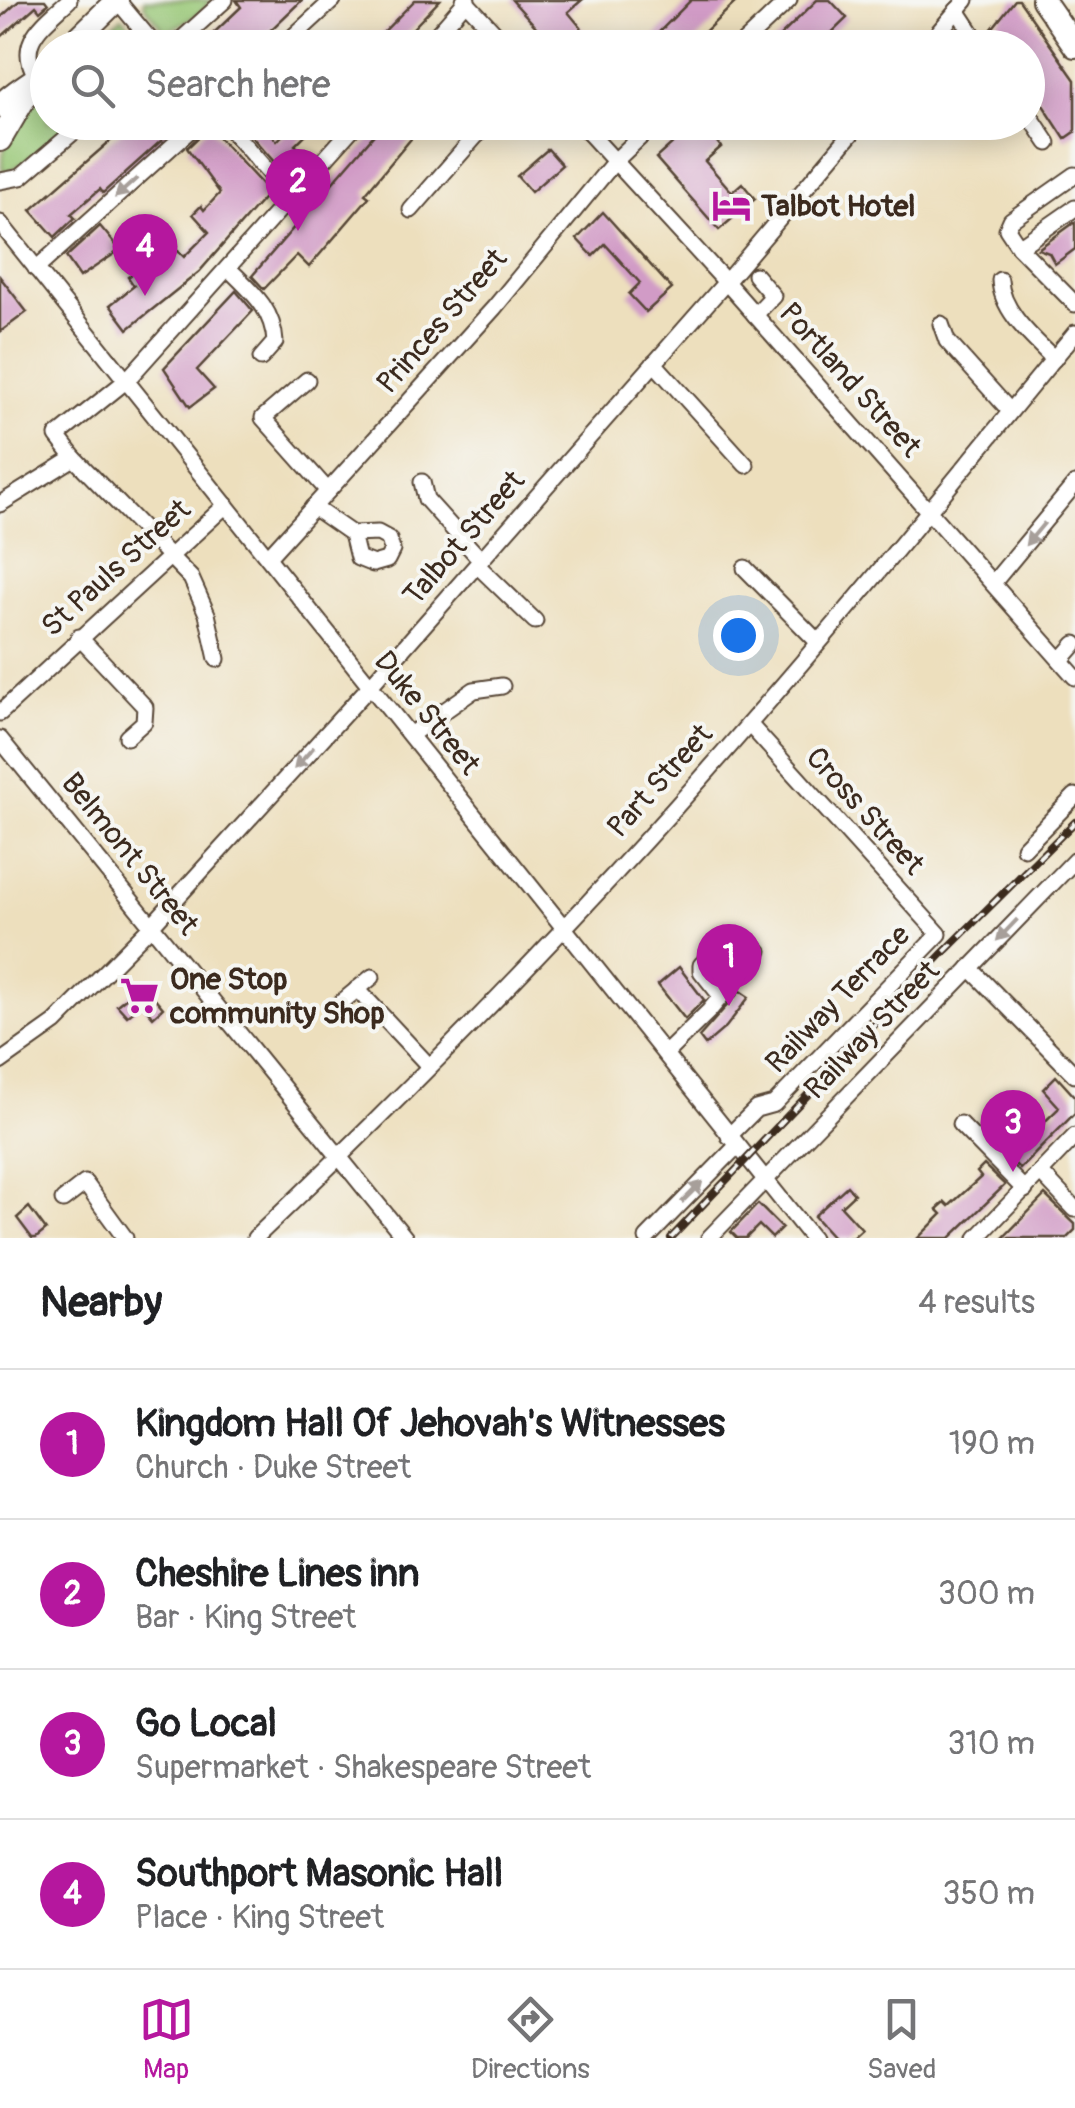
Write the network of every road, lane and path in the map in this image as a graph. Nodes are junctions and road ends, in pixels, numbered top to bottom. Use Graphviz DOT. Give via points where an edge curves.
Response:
graph roads {
  1 [pos="69,0"];
  2 [pos="116,0"];
  3 [pos="225,0"];
  4 [pos="333,0"];
  5 [pos="466,0"];
  6 [pos="789,0"];
  7 [pos="1043,0"];
  8 [pos="962,5"];
  9 [pos="37,30"];
  10 [pos="86,30"];
  11 [pos="142,30"];
  12 [pos="192,30"];
  13 [pos="300,30"];
  14 [pos="440,30"];
  15 [pos="493,30"];
  16 [pos="757,30"];
  17 [pos="940,30"];
  18 [pos="974,30"];
  19 [pos="1075,46"];
  20 [pos="30,82"];
  21 [pos="30,92"];
  22 [pos="0,106"];
  23 [pos="1045,138"];
  24 [pos="0,140"];
  25 [pos="65,140"];
  26 [pos="179,140"];
  27 [pos="240,140"];
  28 [pos="342,140"];
  29 [pos="472,140"];
  30 [pos="596,140"];
  31 [pos="637,140"];
  32 [pos="846,140"];
  33 [pos="1048,143"];
  34 [pos="615,160"];
  35 [pos="1075,175"];
  36 [pos="0,181"];
  37 [pos="291,198"];
  38 [pos="1075,208"];
  39 [pos="411,210"];
  40 [pos="0,222"];
  41 [pos="1020,247"];
  42 [pos="228,268"];
  43 [pos="36,270"];
  44 [pos="755,275"];
  45 [pos="1000,280"];
  46 [pos="726,282"];
  47 [pos="1075,304"];
  48 [pos="755,315"];
  49 [pos="941,324"];
  50 [pos="1075,334"];
  51 [pos="261,358"];
  52 [pos="1054,358"];
  53 [pos="654,363"];
  54 [pos="127,380"];
  55 [pos="307,380"];
  56 [pos="1010,411"];
  57 [pos="74,458"];
  58 [pos="746,465"];
  59 [pos="422,482"];
  60 [pos="1075,484"];
  61 [pos="328,491"];
  62 [pos="0,504"];
  63 [pos="226,505"];
  64 [pos="313,507"];
  65 [pos="928,509"];
  66 [pos="352,534"];
  67 [pos="269,556"];
  68 [pos="168,557"];
  69 [pos="479,562"];
  70 [pos="745,568"];
  71 [pos="993,584"];
  72 [pos="536,621"];
  73 [pos="79,637"];
  74 [pos="818,642"];
  75 [pos="1075,644"];
  76 [pos="216,659"];
  77 [pos="1060,660"];
  78 [pos="1075,677"];
  79 [pos="370,686"];
  80 [pos="502,686"];
  81 [pos="0,713"];
  82 [pos="750,724"];
  83 [pos="410,736"];
  84 [pos="128,737"];
  85 [pos="0,738"];
  86 [pos="1075,796"];
  87 [pos="1024,848"];
  88 [pos="1075,860"];
  89 [pos="153,924"];
  90 [pos="563,927"];
  91 [pos="939,934"];
  92 [pos="725,942"];
  93 [pos="759,951"];
  94 [pos="970,968"];
  95 [pos="372,977"];
  96 [pos="357,989"];
  97 [pos="721,996"];
  98 [pos="338,1006"];
  99 [pos="665,1054"];
  100 [pos="0,1062"];
  101 [pos="429,1066"];
  102 [pos="1075,1075"];
  103 [pos="960,1124"];
  104 [pos="1075,1136"];
  105 [pos="733,1141"];
  106 [pos="340,1157"];
  107 [pos="1041,1173"];
  108 [pos="767,1180"];
  109 [pos="1024,1190"];
  110 [pos="63,1200"];
  111 [pos="1075,1209"];
  112 [pos="125,1238"];
  113 [pos="255,1238"];
  114 [pos="405,1238"];
  115 [pos="647,1238"];
  116 [pos="709,1238"];
  117 [pos="812,1238"];
  118 [pos="977,1238"];
  1 -- 9 [label="street"];
  2 -- 10 [label="highway"];
  2 -- 11 [label="street"];
  3 -- 12 [label="street"];
  4 -- 13 [label="street"];
  5 -- 14 [label="street"];
  5 -- 15 [label="street"];
  6 -- 16 [label="street"];
  7 -- 19 [label="highway"];
  8 -- 17 [label="street"];
  8 -- 18 [label="street"];
  20 -- 22 [label="highway"];
  21 -- 24 [label="highway"];
  23 -- 33 [label="street"];
  25 -- 36 [label="street" via="22,177"];
  26 -- 43 [label="street, one-way"];
  27 -- 37 [label="street"];
  28 -- 37 [label="street"];
  29 -- 39 [label="street"];
  30 -- 34 [label="street, Portland Street"];
  31 -- 34 [label="street, Princes Street"];
  32 -- 46 [label="street, Talbot Street"];
  34 -- 46 [label="street, Portland Street"];
  34 -- 61 [label="street, Princes Street" via="494,308"];
  35 -- 41 [label="street" via="1012,220 1007,229"];
  37 -- 42 [label="street"];
  38 -- 41 [label="street"];
  40 -- 43 [label="street, Duke Street"];
  41 -- 47 [label="street"];
  42 -- 51 [label="street" via="267,308 274,326 275,342"];
  42 -- 54 [label="street"];
  43 -- 54 [label="street, Duke Street"];
  44 -- 48 [label="street" via="773,296"];
  45 -- 52 [label="street" via="1016,317"];
  46 -- 48 [label="street, Portland Street"];
  46 -- 53 [label="street, Talbot Street"];
  48 -- 65 [label="street, Portland Street"];
  49 -- 56 [label="street" via="947,341"];
  50 -- 52 [label="street, Part Street"];
  52 -- 56 [label="street, Part Street"];
  53 -- 58 [label="street"];
  53 -- 69 [label="street, Talbot Street"];
  54 -- 57 [label="street" via="57,436"];
  54 -- 63 [label="street, Duke Street"];
  55 -- 61 [label="street" via="263,418"];
  56 -- 65 [label="street, Part Street"];
  57 -- 62 [label="street"];
  57 -- 68 [label="street"];
  59 -- 69 [label="street" via="426,498"];
  60 -- 71 [label="street, one-way"];
  61 -- 64 [label="street, Princes Street"];
  63 -- 67 [label="street, Duke Street"];
  63 -- 68 [label="street, St Pauls Street"];
  64 -- 66 [label="street"];
  64 -- 67 [label="street, Princes Street"];
  65 -- 71 [label="street, Portland Street"];
  65 -- 74 [label="street, Part Street"];
  67 -- 79 [label="street, Duke Street"];
  68 -- 73 [label="street, St Pauls Street"];
  68 -- 76 [label="street" via="191,578"];
  69 -- 72 [label="street"];
  69 -- 79 [label="street, Talbot Street"];
  70 -- 74 [label="street"];
  71 -- 77 [label="street, Portland Street"];
  73 -- 81 [label="street, St Pauls Street"];
  73 -- 84 [label="street" via="144,706 144,722"];
  74 -- 82 [label="street, Part Street"];
  75 -- 77 [label="street"];
  77 -- 78 [label="street, Portland Street"];
  79 -- 83 [label="street, Duke Street"];
  79 -- 89 [label="street, Talbot Street, one-way"];
  80 -- 83 [label="street" via="474,690"];
  82 -- 90 [label="street, Part Street"];
  82 -- 91 [label="street, Cross Street"];
  83 -- 90 [label="street, Duke Street"];
  85 -- 89 [label="street, Belmont Street"];
  86 -- 87 [label="street"];
  88 -- 94 [label="street, Railway Street, one-way"];
  89 -- 100 [label="street, Talbot Street" via="54,1023"];
  89 -- 106 [label="street, Belmont Street"];
  90 -- 99 [label="street, Duke Street"];
  90 -- 101 [label="street, Part Street"];
  91 -- 105 [label="street, Railway Terrace" via="774,1104 756,1109"];
  92 -- 97 [label="street" via="702,965"];
  93 -- 97 [label="street"];
  94 -- 102 [label="street"];
  94 -- 108 [label="street, Railway Street"];
  95 -- 96 [label="street"];
  96 -- 98 [label="street"];
  96 -- 101 [label="street"];
  97 -- 99 [label="street"];
  99 -- 105 [label="street, Duke Street"];
  101 -- 106 [label="street, Part Street"];
  103 -- 109 [label="street"];
  104 -- 107 [label="street"];
  105 -- 108 [label="street, Duke Street"];
  115 -- 105 [label="street, Railway Terrace, one-way"];
  106 -- 113 [label="street, Part Street"];
  106 -- 114 [label="street, Belmont Street"];
  107 -- 109 [label="street"];
  107 -- 111 [label="street"];
  108 -- 116 [label="street, Railway Street"];
  108 -- 117 [label="street, Duke Street"];
  109 -- 118 [label="street"];
  110 -- 112 [label="street" via="84,1183"];
}
